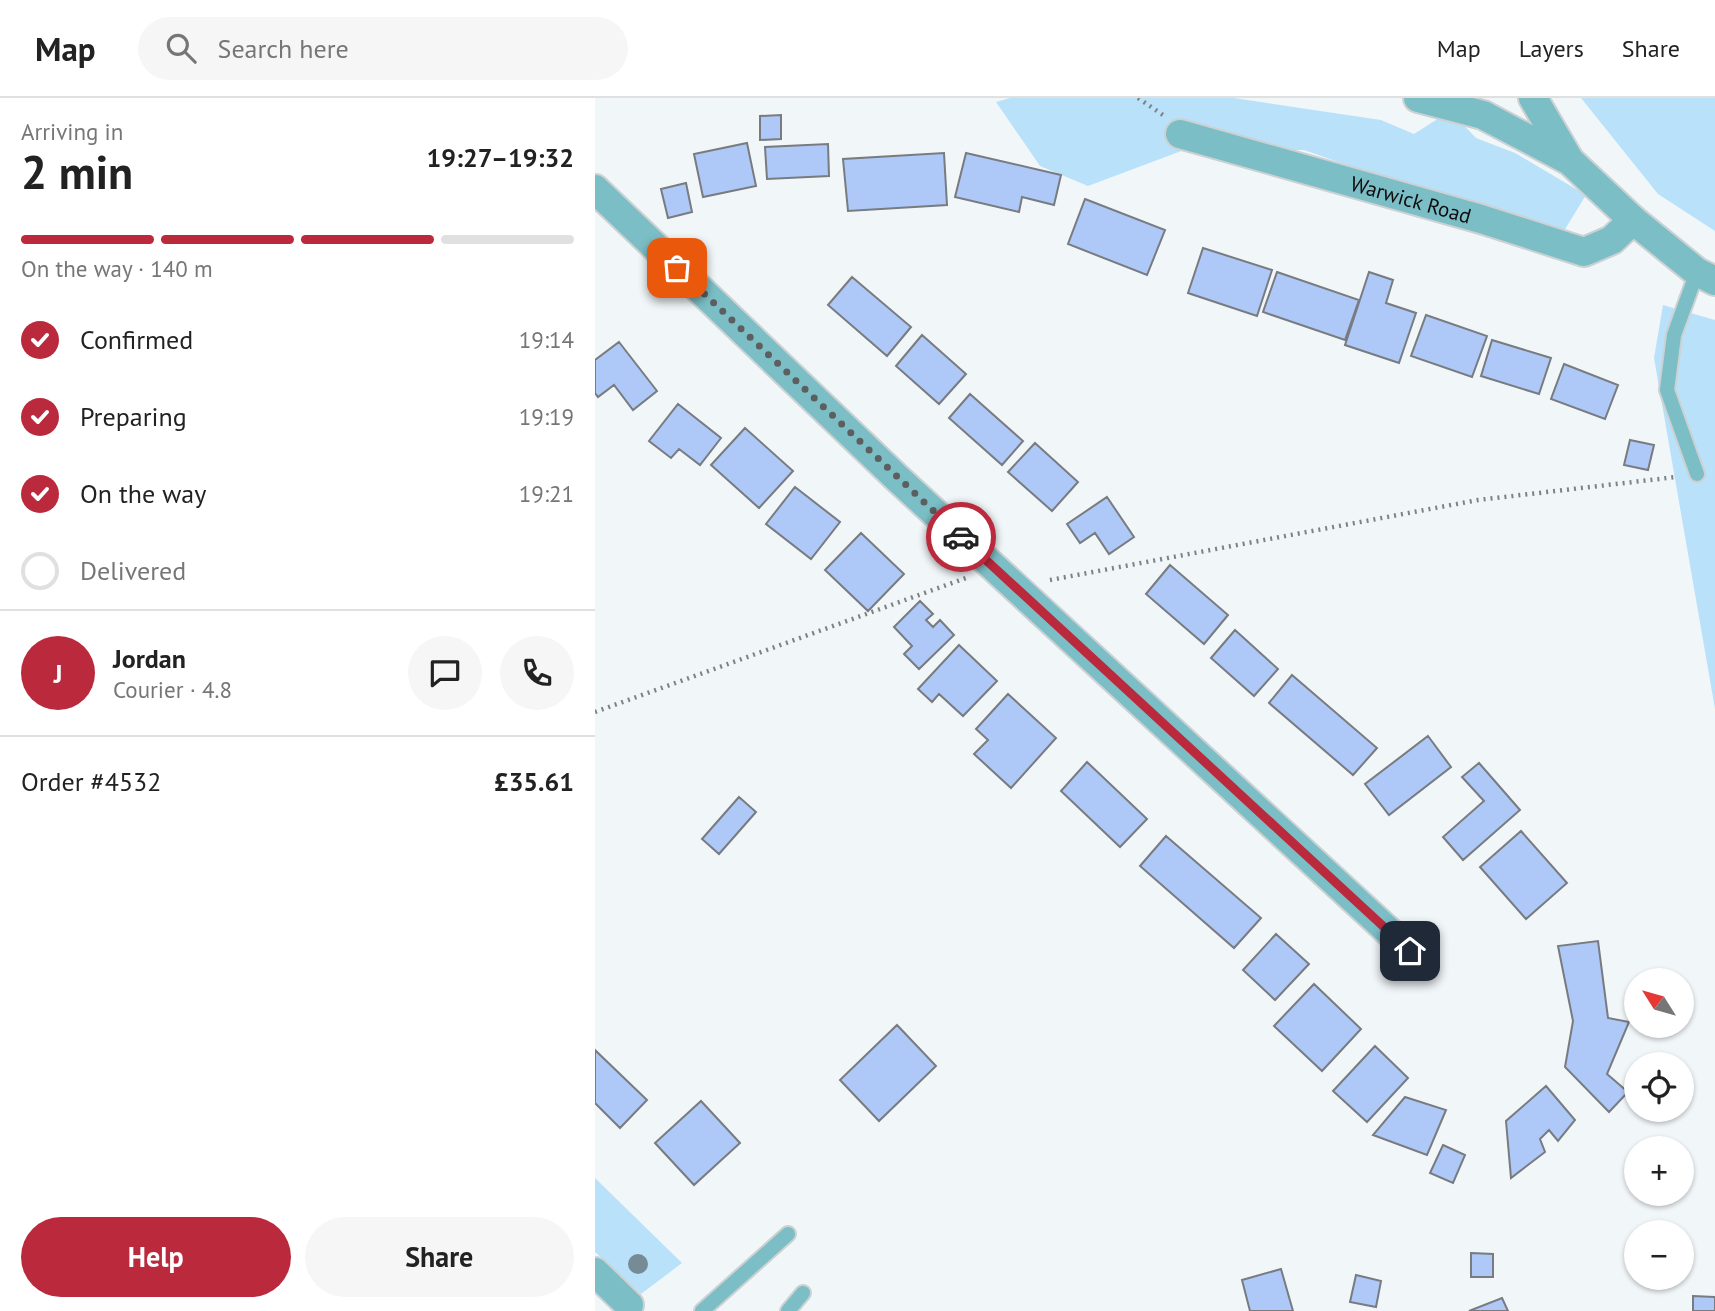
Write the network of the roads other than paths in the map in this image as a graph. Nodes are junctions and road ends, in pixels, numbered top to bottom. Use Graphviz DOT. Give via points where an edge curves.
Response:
graph roads {
  1 [pos="1418,98"];
  2 [pos="1533,98"];
  3 [pos="1181,134"];
  4 [pos="1570,161"];
  5 [pos="595,189"];
  6 [pos="1633,220"];
  7 [pos="1706,276"];
  8 [pos="1697,474"];
  9 [pos="1410,951"];
  10 [pos="788,1234"];
  11 [pos="595,1272"];
  12 [pos="803,1293"];
  13 [pos="633,1308"];
  14 [pos="702,1311"];
  15 [pos="788,1311"];
  1 -- 4 [label="street" via="1483,115"];
  2 -- 4 [label="street"];
  3 -- 6 [label="street, Warwick Road" via="1584,252 1612,240"];
  4 -- 6 [label="street"];
  5 -- 9 [label="street" via="1014,587"];
  6 -- 7 [label="street"];
  7 -- 8 [label="lane" via="1674,335 1667,390"];
  10 -- 14 [label="lane"];
  11 -- 13 [label="street"];
  12 -- 15 [label="lane"];
}
